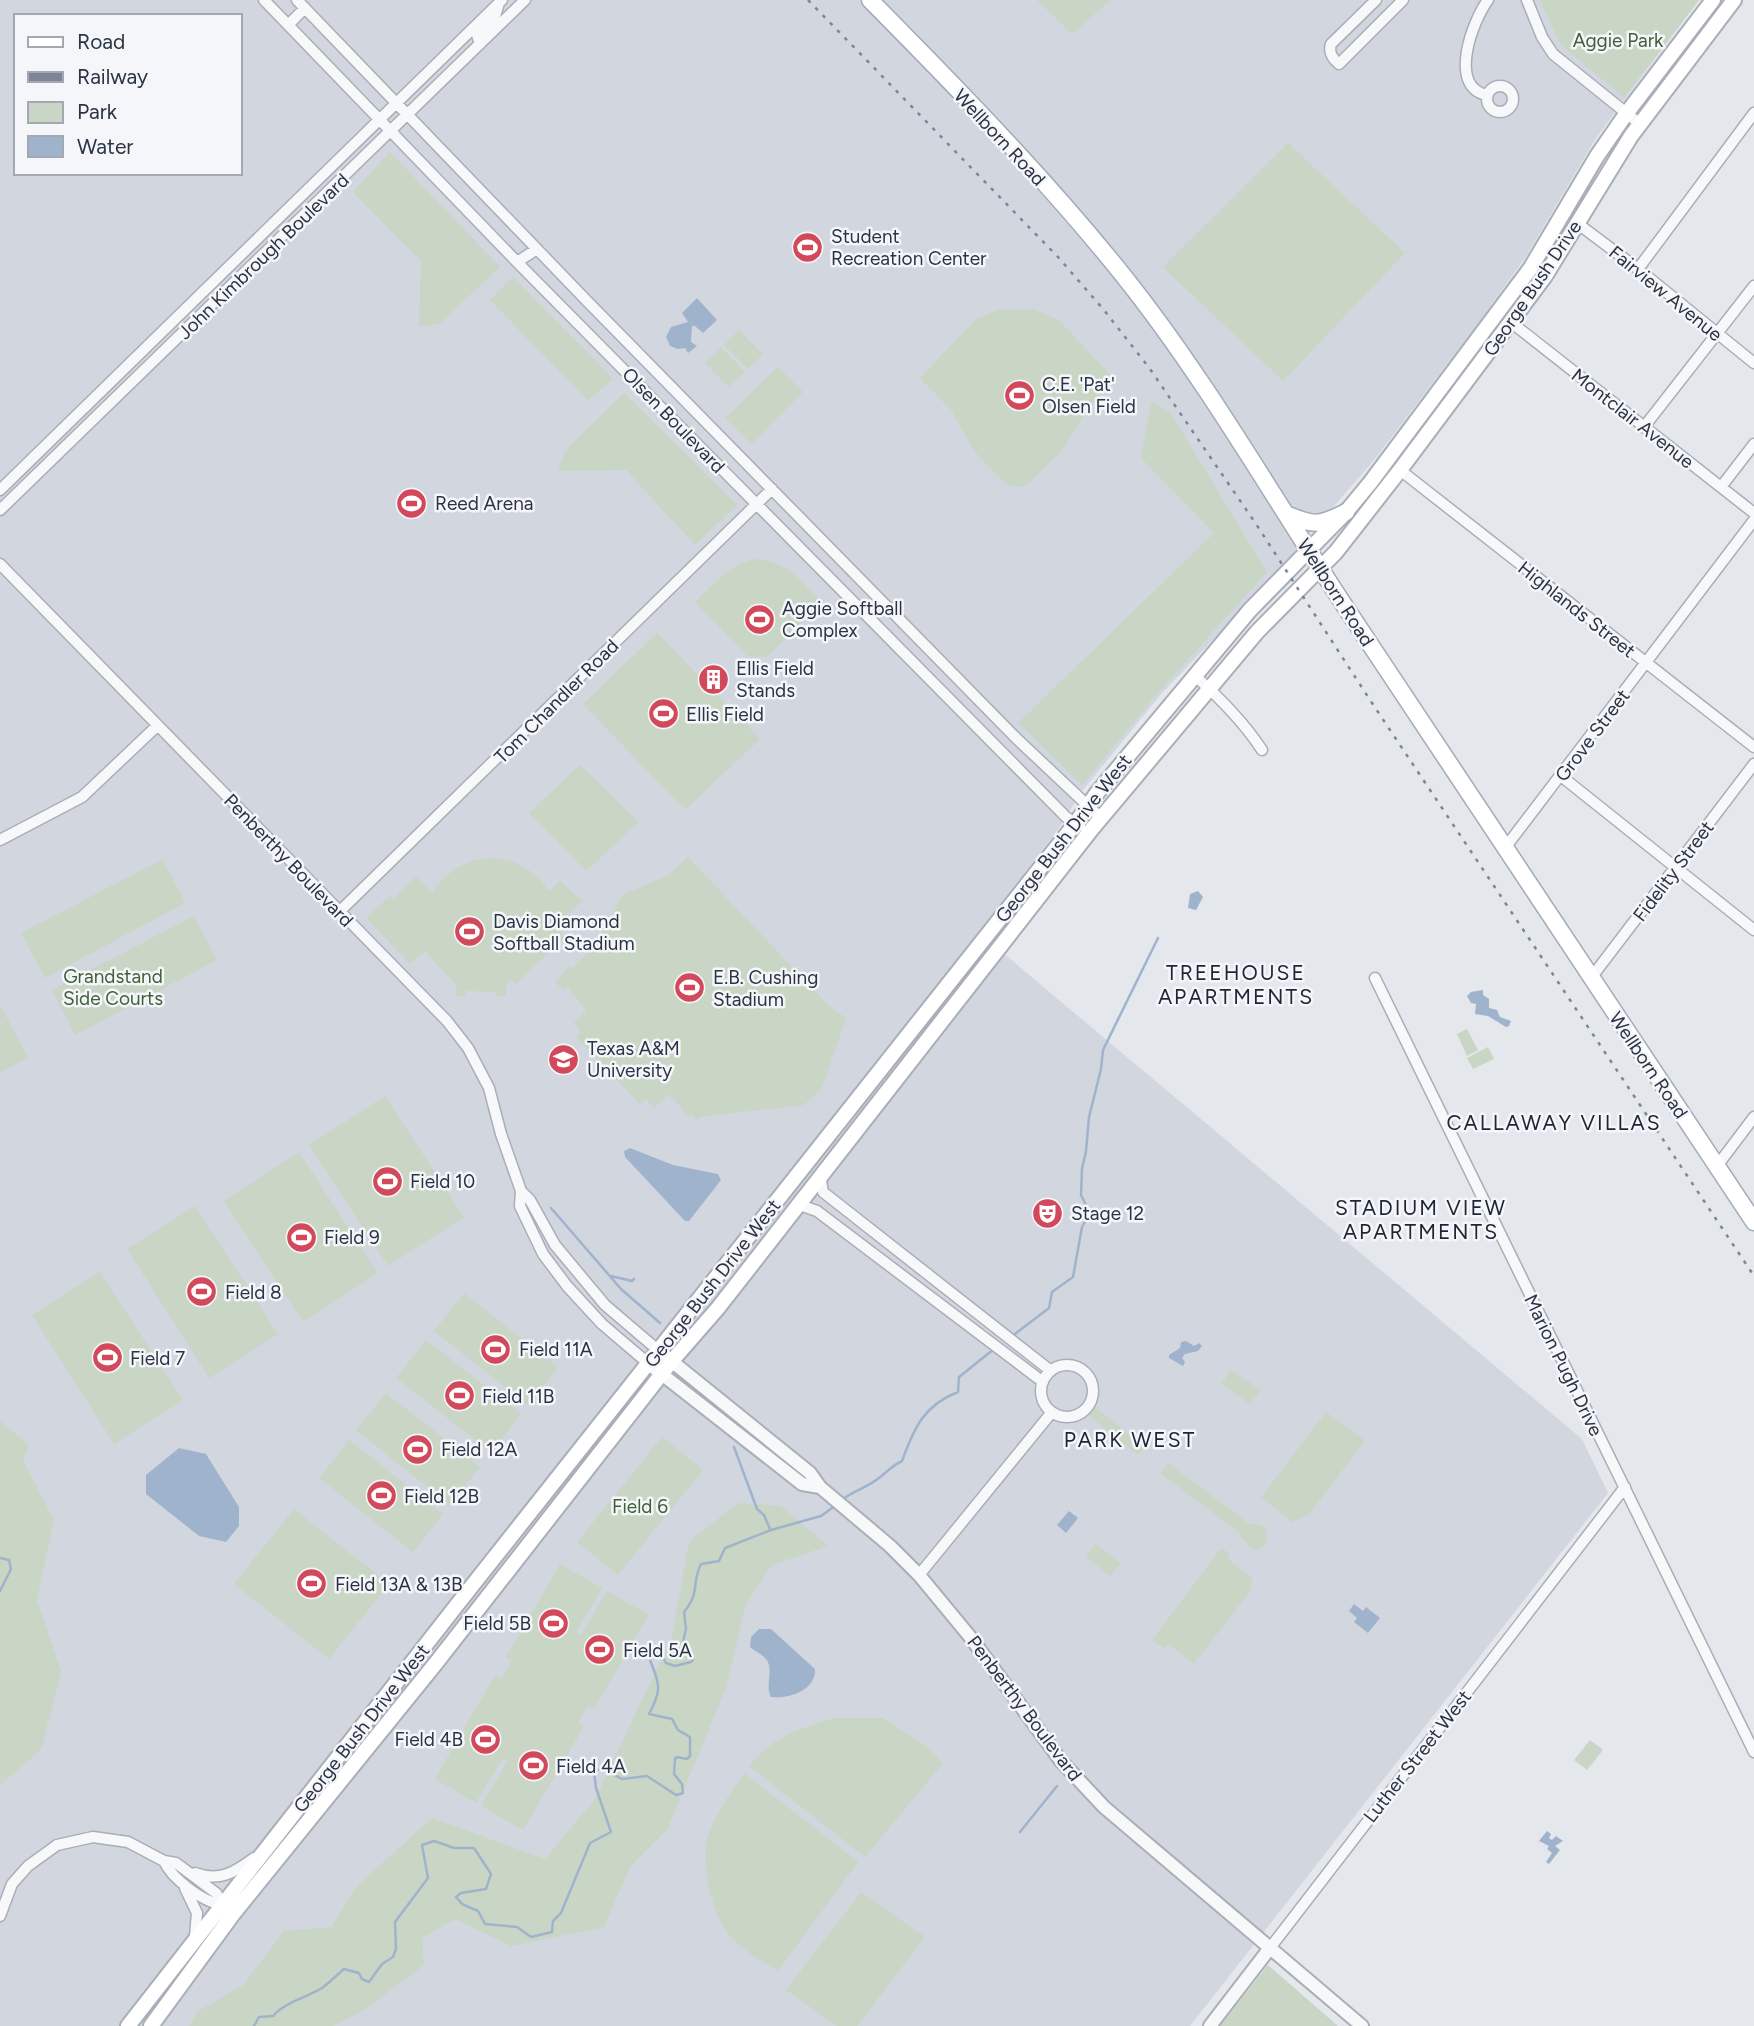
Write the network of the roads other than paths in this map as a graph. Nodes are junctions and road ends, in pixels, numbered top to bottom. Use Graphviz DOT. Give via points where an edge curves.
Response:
graph roads {
  1 [pos="264,0"];
  2 [pos="297,0"];
  3 [pos="525,0"];
  4 [pos="870,0"];
  5 [pos="1376,0"];
  6 [pos="1403,0"];
  7 [pos="1488,0"];
  8 [pos="1527,0"];
  9 [pos="1713,0"];
  10 [pos="1734,0"];
  11 [pos="500,1"];
  12 [pos="305,8"];
  13 [pos="288,25"];
  14 [pos="480,44"];
  15 [pos="1487,95"];
  16 [pos="396,103"];
  17 [pos="1754,113"];
  18 [pos="408,114"];
  19 [pos="1626,114"];
  20 [pos="380,119"];
  21 [pos="1640,124"];
  22 [pos="391,131"];
  23 [pos="1577,223"];
  24 [pos="1548,243"];
  25 [pos="537,249"];
  26 [pos="517,262"];
  27 [pos="1638,269"];
  28 [pos="209,286"];
  29 [pos="1754,286"];
  30 [pos="220,298"];
  31 [pos="1512,323"];
  32 [pos="1717,333"];
  33 [pos="1754,363"];
  34 [pos="1644,427"];
  35 [pos="1754,444"];
  36 [pos="1400,470"];
  37 [pos="1721,487"];
  38 [pos="772,489"];
  39 [pos="0,490"];
  40 [pos="756,505"];
  41 [pos="0,510"];
  42 [pos="1346,512"];
  43 [pos="1754,513"];
  44 [pos="1286,514"];
  45 [pos="1754,520"];
  46 [pos="1308,550"];
  47 [pos="0,564"];
  48 [pos="1320,568"];
  49 [pos="1646,663"];
  50 [pos="949,670"];
  51 [pos="1194,675"];
  52 [pos="934,683"];
  53 [pos="1209,689"];
  54 [pos="157,726"];
  55 [pos="1754,747"];
  56 [pos="1262,750"];
  57 [pos="1754,764"];
  58 [pos="1561,776"];
  59 [pos="1087,807"];
  60 [pos="1101,818"];
  61 [pos="1075,824"];
  62 [pos="1091,830"];
  63 [pos="0,840"];
  64 [pos="1506,848"];
  65 [pos="1675,867"];
  66 [pos="339,912"];
  67 [pos="1754,930"];
  68 [pos="1375,978"];
  69 [pos="1591,978"];
  70 [pos="916,1023"];
  71 [pos="888,1088"];
  72 [pos="1754,1117"];
  73 [pos="1717,1166"];
  74 [pos="820,1175"];
  75 [pos="522,1191"];
  76 [pos="797,1204"];
  77 [pos="1754,1222"];
  78 [pos="887,1242"];
  79 [pos="876,1256"];
  80 [pos="659,1351"];
  81 [pos="649,1364"];
  82 [pos="667,1368"];
  83 [pos="1051,1371"];
  84 [pos="1043,1382"];
  85 [pos="1052,1412"];
  86 [pos="1625,1487"];
  87 [pos="919,1575"];
  88 [pos="1754,1752"];
  89 [pos="265,1850"];
  90 [pos="164,1861"];
  91 [pos="188,1871"];
  92 [pos="181,1881"];
  93 [pos="228,1910"];
  94 [pos="0,1916"];
  95 [pos="194,1941"];
  96 [pos="1270,1948"];
  97 [pos="128,2026"];
  98 [pos="151,2026"];
  99 [pos="1210,2026"];
  100 [pos="1362,2026"];
  1 -- 13 [label="street, Olsen Boulevard"];
  2 -- 12 [label="street, Olsen Boulevard"];
  3 -- 14 [label="street, John Kimbrough Boulevard"];
  4 -- 44 [label="main road, Wellborn Road" via="992,126 1124,276"];
  5 -- 6 [label="street" via="1331,44 1329,49 1339,64"];
  7 -- 15 [label="street" via="1471,30 1467,60 1471,84"];
  8 -- 19 [label="street" via="1553,54"];
  9 -- 19 [label="main road, George Bush Drive"];
  10 -- 21 [label="main road, George Bush Drive"];
  11 -- 14 [label="street" via="495,16 477,36"];
  11 -- 16 [label="street, John Kimbrough Boulevard"];
  12 -- 13 [label="street"];
  12 -- 16 [label="street, Olsen Boulevard"];
  13 -- 20 [label="street, Olsen Boulevard"];
  14 -- 18 [label="street, John Kimbrough Boulevard"];
  16 -- 18 [label="street, Olsen Boulevard"];
  16 -- 20 [label="street, John Kimbrough Boulevard"];
  17 -- 27 [label="street"];
  18 -- 22 [label="street, John Kimbrough Boulevard"];
  18 -- 25 [label="street, Olsen Boulevard"];
  19 -- 21 [label="street"];
  19 -- 24 [label="main road, George Bush Drive"];
  20 -- 22 [label="street, Olsen Boulevard"];
  20 -- 28 [label="street, John Kimbrough Boulevard"];
  21 -- 23 [label="main road, George Bush Drive"];
  22 -- 26 [label="street, Olsen Boulevard"];
  22 -- 30 [label="street, John Kimbrough Boulevard"];
  23 -- 27 [label="street, Fairview Avenue"];
  23 -- 31 [label="main road, George Bush Drive"];
  24 -- 31 [label="main road" via="1550,253 1510,312"];
  24 -- 42 [label="main road, George Bush Drive"];
  25 -- 26 [label="street"];
  25 -- 38 [label="street, Olsen Boulevard"];
  26 -- 40 [label="street, Olsen Boulevard"];
  27 -- 32 [label="street, Fairview Avenue"];
  28 -- 30 [label="street"];
  28 -- 39 [label="street, John Kimbrough Boulevard"];
  29 -- 32 [label="street"];
  30 -- 41 [label="street, John Kimbrough Boulevard"];
  31 -- 34 [label="street, Montclair Avenue"];
  31 -- 36 [label="main road, George Bush Drive"];
  32 -- 33 [label="street, Fairview Avenue"];
  32 -- 34 [label="street"];
  34 -- 37 [label="street, Montclair Avenue"];
  35 -- 37 [label="street"];
  36 -- 48 [label="main road, George Bush Drive"];
  36 -- 49 [label="street, Highlands Street"];
  37 -- 43 [label="street, Montclair Avenue"];
  38 -- 40 [label="street, Tom Chandler Road"];
  38 -- 50 [label="street, Olsen Boulevard"];
  40 -- 52 [label="street, Olsen Boulevard"];
  40 -- 66 [label="street, Tom Chandler Road"];
  42 -- 44 [label="main road" via="1314,524"];
  42 -- 46 [label="main road, George Bush Drive"];
  44 -- 46 [label="main road, Wellborn Road"];
  45 -- 49 [label="street, Grove Street"];
  46 -- 48 [label="main road, Wellborn Road"];
  46 -- 51 [label="main road, George Bush Drive West"];
  47 -- 54 [label="street, Penberthy Boulevard"];
  48 -- 53 [label="main road, George Bush Drive West"];
  48 -- 64 [label="main road, Wellborn Road"];
  49 -- 55 [label="street, Highlands Street"];
  49 -- 58 [label="street, Grove Street"];
  50 -- 52 [label="street"];
  50 -- 59 [label="street, Olsen Boulevard"];
  51 -- 53 [label="street"];
  51 -- 59 [label="main road, George Bush Drive West"];
  52 -- 61 [label="street, Olsen Boulevard"];
  53 -- 56 [label="street"];
  53 -- 60 [label="main road, George Bush Drive West"];
  54 -- 63 [label="street" via="82,797"];
  54 -- 66 [label="street, Penberthy Boulevard"];
  57 -- 65 [label="street, Fidelity Street"];
  58 -- 64 [label="street, Grove Street"];
  58 -- 65 [label="street"];
  59 -- 60 [label="street, Olsen Boulevard"];
  59 -- 61 [label="main road, George Bush Drive West"];
  60 -- 62 [label="main road, George Bush Drive West"];
  61 -- 62 [label="street, Olsen Boulevard"];
  61 -- 70 [label="main road, George Bush Drive West"];
  62 -- 71 [label="main road, George Bush Drive West"];
  64 -- 69 [label="main road, Wellborn Road"];
  65 -- 67 [label="street"];
  65 -- 69 [label="street, Fidelity Street"];
  66 -- 75 [label="street, Penberthy Boulevard" via="428,1000 468,1048 489,1087"];
  68 -- 86 [label="street, Marion Pugh Drive"];
  69 -- 73 [label="main road, Wellborn Road"];
  70 -- 71 [label="main road" via="913,1044 885,1081"];
  70 -- 80 [label="main road, George Bush Drive West"];
  71 -- 74 [label="main road, George Bush Drive West"];
  72 -- 73 [label="street"];
  73 -- 77 [label="main road, Wellborn Road"];
  74 -- 76 [label="main road, George Bush Drive West"];
  74 -- 78 [label="street" via="823,1192"];
  75 -- 80 [label="street, Penberthy Boulevard" via="555,1245 605,1305"];
  75 -- 81 [label="street, Penberthy Boulevard" via="520,1206 543,1254 602,1324"];
  76 -- 79 [label="street" via="817,1211"];
  76 -- 82 [label="main road, George Bush Drive West"];
  78 -- 79 [label="street"];
  78 -- 83 [label="street"];
  79 -- 84 [label="street"];
  80 -- 81 [label="main road, George Bush Drive West"];
  80 -- 82 [label="street, Penberthy Boulevard"];
  81 -- 82 [label="street, Penberthy Boulevard"];
  81 -- 89 [label="main road, George Bush Drive West"];
  82 -- 87 [label="street, Penberthy Boulevard" via="810,1473 820,1488"];
  82 -- 93 [label="main road, George Bush Drive West" via="436,1663"];
  83 -- 84 [label="street"];
  83 -- 85 [label="street" via="1071,1365 1081,1369 1093,1390 1081,1413 1065,1417"];
  84 -- 85 [label="street" via="1042,1399"];
  85 -- 87 [label="street"];
  86 -- 88 [label="street, Marion Pugh Drive"];
  86 -- 96 [label="street, Luther Street West"];
  87 -- 96 [label="street, Penberthy Boulevard" via="971,1637 1061,1761 1104,1807"];
  89 -- 91 [label="street" via="224,1877"];
  89 -- 93 [label="main road, George Bush Drive West"];
  90 -- 91 [label="street"];
  90 -- 92 [label="street"];
  90 -- 94 [label="street" via="117,1839 69,1841 47,1850 19,1875"];
  91 -- 93 [label="street" via="216,1893"];
  92 -- 93 [label="street" via="209,1903"];
  92 -- 95 [label="street" via="197,1913"];
  93 -- 95 [label="main road, George Bush Drive West"];
  93 -- 98 [label="main road, George Bush Drive West"];
  95 -- 97 [label="main road, George Bush Drive West"];
  96 -- 99 [label="street, Luther Street West"];
  96 -- 100 [label="street, Penberthy Boulevard"];
}
